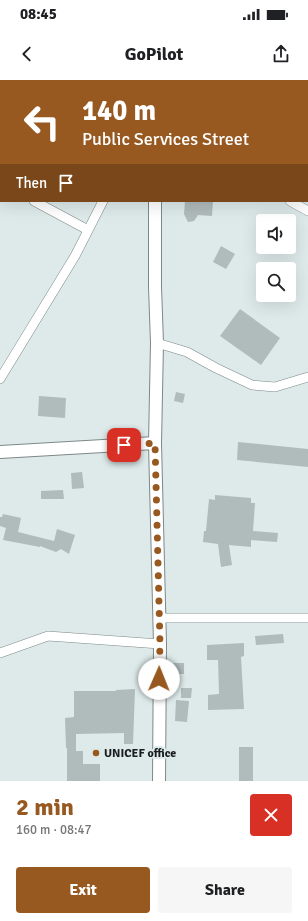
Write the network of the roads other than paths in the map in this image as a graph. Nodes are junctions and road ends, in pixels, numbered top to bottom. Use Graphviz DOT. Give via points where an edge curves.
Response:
graph roads {
  1 [pos="36,202"];
  2 [pos="102,202"];
  3 [pos="155,202"];
  4 [pos="292,202"];
  5 [pos="308,212"];
  6 [pos="88,230"];
  7 [pos="157,343"];
  8 [pos="14,358"];
  9 [pos="0,366"];
  10 [pos="308,377"];
  11 [pos="0,379"];
  12 [pos="155,443"];
  13 [pos="0,452"];
  14 [pos="159,618"];
  15 [pos="308,618"];
  16 [pos="160,644"];
  17 [pos="0,653"];
  18 [pos="159,781"];
  1 -- 6 [label="street"];
  2 -- 6 [label="street"];
  3 -- 7 [label="street"];
  4 -- 5 [label="street"];
  6 -- 8 [label="street"];
  7 -- 10 [label="street" via="187,352 252,385 275,388"];
  7 -- 12 [label="street"];
  8 -- 9 [label="street"];
  8 -- 11 [label="street"];
  12 -- 13 [label="street"];
  12 -- 14 [label="street"];
  14 -- 15 [label="street"];
  14 -- 16 [label="street"];
  16 -- 17 [label="street" via="48,636"];
  16 -- 18 [label="street"];
}
